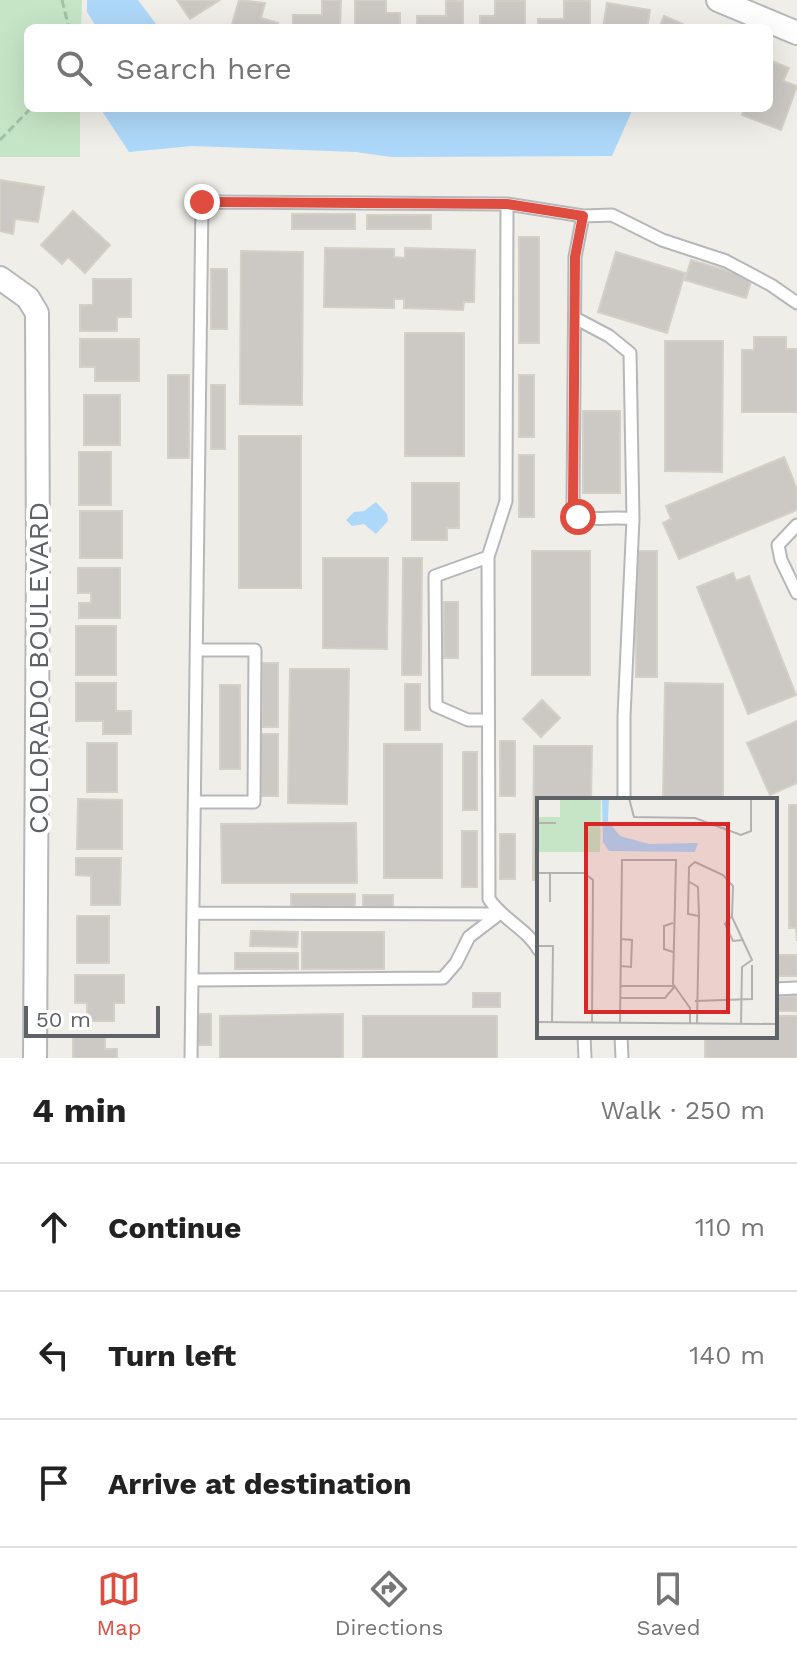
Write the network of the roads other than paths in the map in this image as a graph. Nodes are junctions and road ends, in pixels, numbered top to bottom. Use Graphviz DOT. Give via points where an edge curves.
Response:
graph roads {
  1 [pos="718,0"];
  2 [pos="797,33"];
  3 [pos="507,204"];
  4 [pos="583,216"];
  5 [pos="8,282"];
  6 [pos="797,303"];
  7 [pos="575,318"];
  8 [pos="633,519"];
  9 [pos="797,525"];
  10 [pos="488,557"];
  11 [pos="797,593"];
  12 [pos="197,650"];
  13 [pos="488,720"];
  14 [pos="624,798"];
  15 [pos="195,802"];
  16 [pos="193,913"];
  17 [pos="499,914"];
  18 [pos="537,948"];
  19 [pos="192,980"];
  20 [pos="797,988"];
  21 [pos="777,989"];
  22 [pos="584,1038"];
  23 [pos="621,1038"];
  24 [pos="35,1058"];
  25 [pos="191,1058"];
  26 [pos="585,1058"];
  27 [pos="622,1058"];
  1 -- 2 [label="street"];
  3 -- 4 [label="lane"];
  3 -- 10 [label="lane" via="506,501"];
  3 -- 12 [label="lane" via="202,202"];
  4 -- 6 [label="lane" via="612,215 662,240 726,261"];
  4 -- 7 [label="lane" via="575,257"];
  5 -- 24 [label="street, COLORADO BOULEVARD" via="37,313"];
  7 -- 8 [label="lane" via="630,353"];
  7 -- 8 [label="lane" via="573,505 578,517"];
  8 -- 14 [label="lane"];
  9 -- 11 [label="lane" via="778,545"];
  10 -- 13 [label="lane"];
  10 -- 13 [label="lane" via="435,576 436,706 468,720"];
  12 -- 15 [label="lane"];
  12 -- 15 [label="lane" via="255,650 254,802"];
  13 -- 17 [label="lane" via="489,899"];
  15 -- 16 [label="lane"];
  16 -- 17 [label="lane"];
  16 -- 19 [label="lane"];
  17 -- 18 [label="lane" via="520,927"];
  17 -- 19 [label="lane" via="469,937 443,978"];
  19 -- 25 [label="lane"];
  20 -- 21 [label="lane"];
  22 -- 26 [label="lane"];
  23 -- 27 [label="lane"];
}
